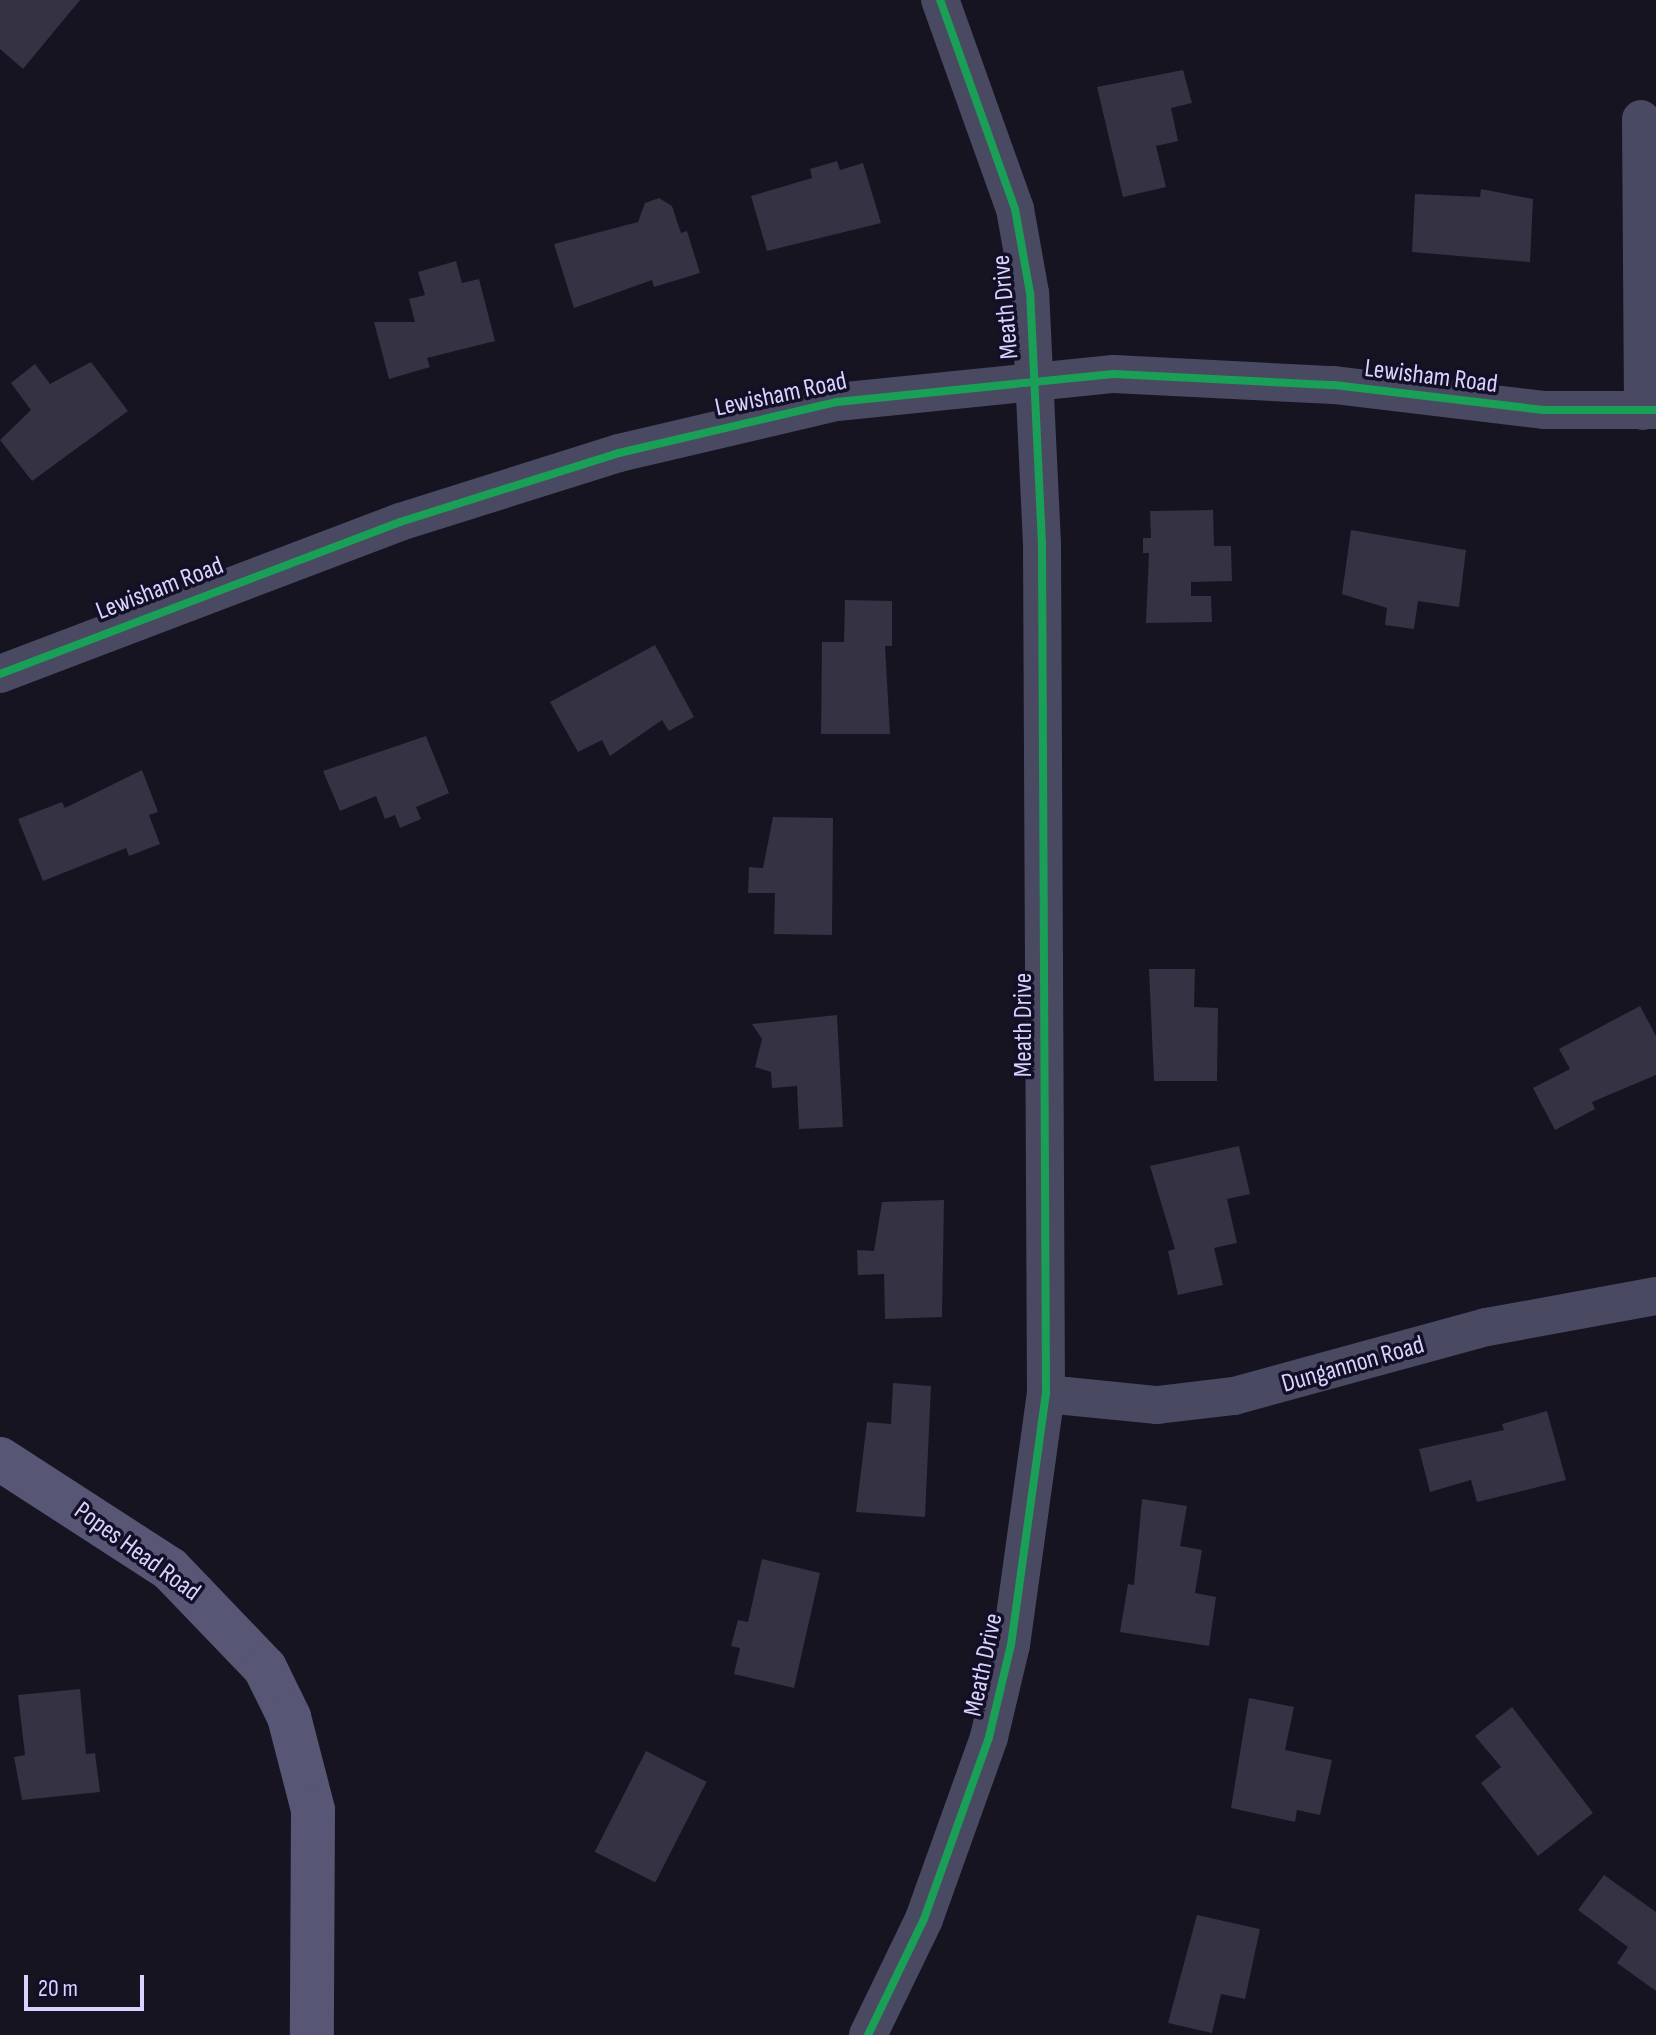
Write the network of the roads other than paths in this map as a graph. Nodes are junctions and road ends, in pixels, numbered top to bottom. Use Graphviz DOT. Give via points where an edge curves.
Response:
graph roads {
  1 [pos="940,0"];
  2 [pos="1641,119"];
  3 [pos="1031,380"];
  4 [pos="1649,411"];
  5 [pos="0,674"];
  6 [pos="1655,1299"];
  7 [pos="1046,1394"];
  8 [pos="0,1459"];
  9 [pos="312,2035"];
  10 [pos="868,2035"];
  1 -- 3 [label="street, Meath Drive" via="1015,209 1030,293"];
  2 -- 4 [label="street"];
  3 -- 4 [label="street, Lewisham Road" via="1240,378 1544,410"];
  3 -- 5 [label="street, Lewisham Road" via="837,402 619,453 227,584"];
  3 -- 7 [label="street, Meath Drive" via="1042,544"];
  6 -- 7 [label="street, Dungannon Road" via="1487,1327 1234,1396 1157,1405"];
  7 -- 10 [label="street, Meath Drive" via="1011,1645 989,1737 924,1919"];
  8 -- 9 [label="street, Popes Head Road" via="170,1569 265,1668 293,1729 313,1810"];
}
